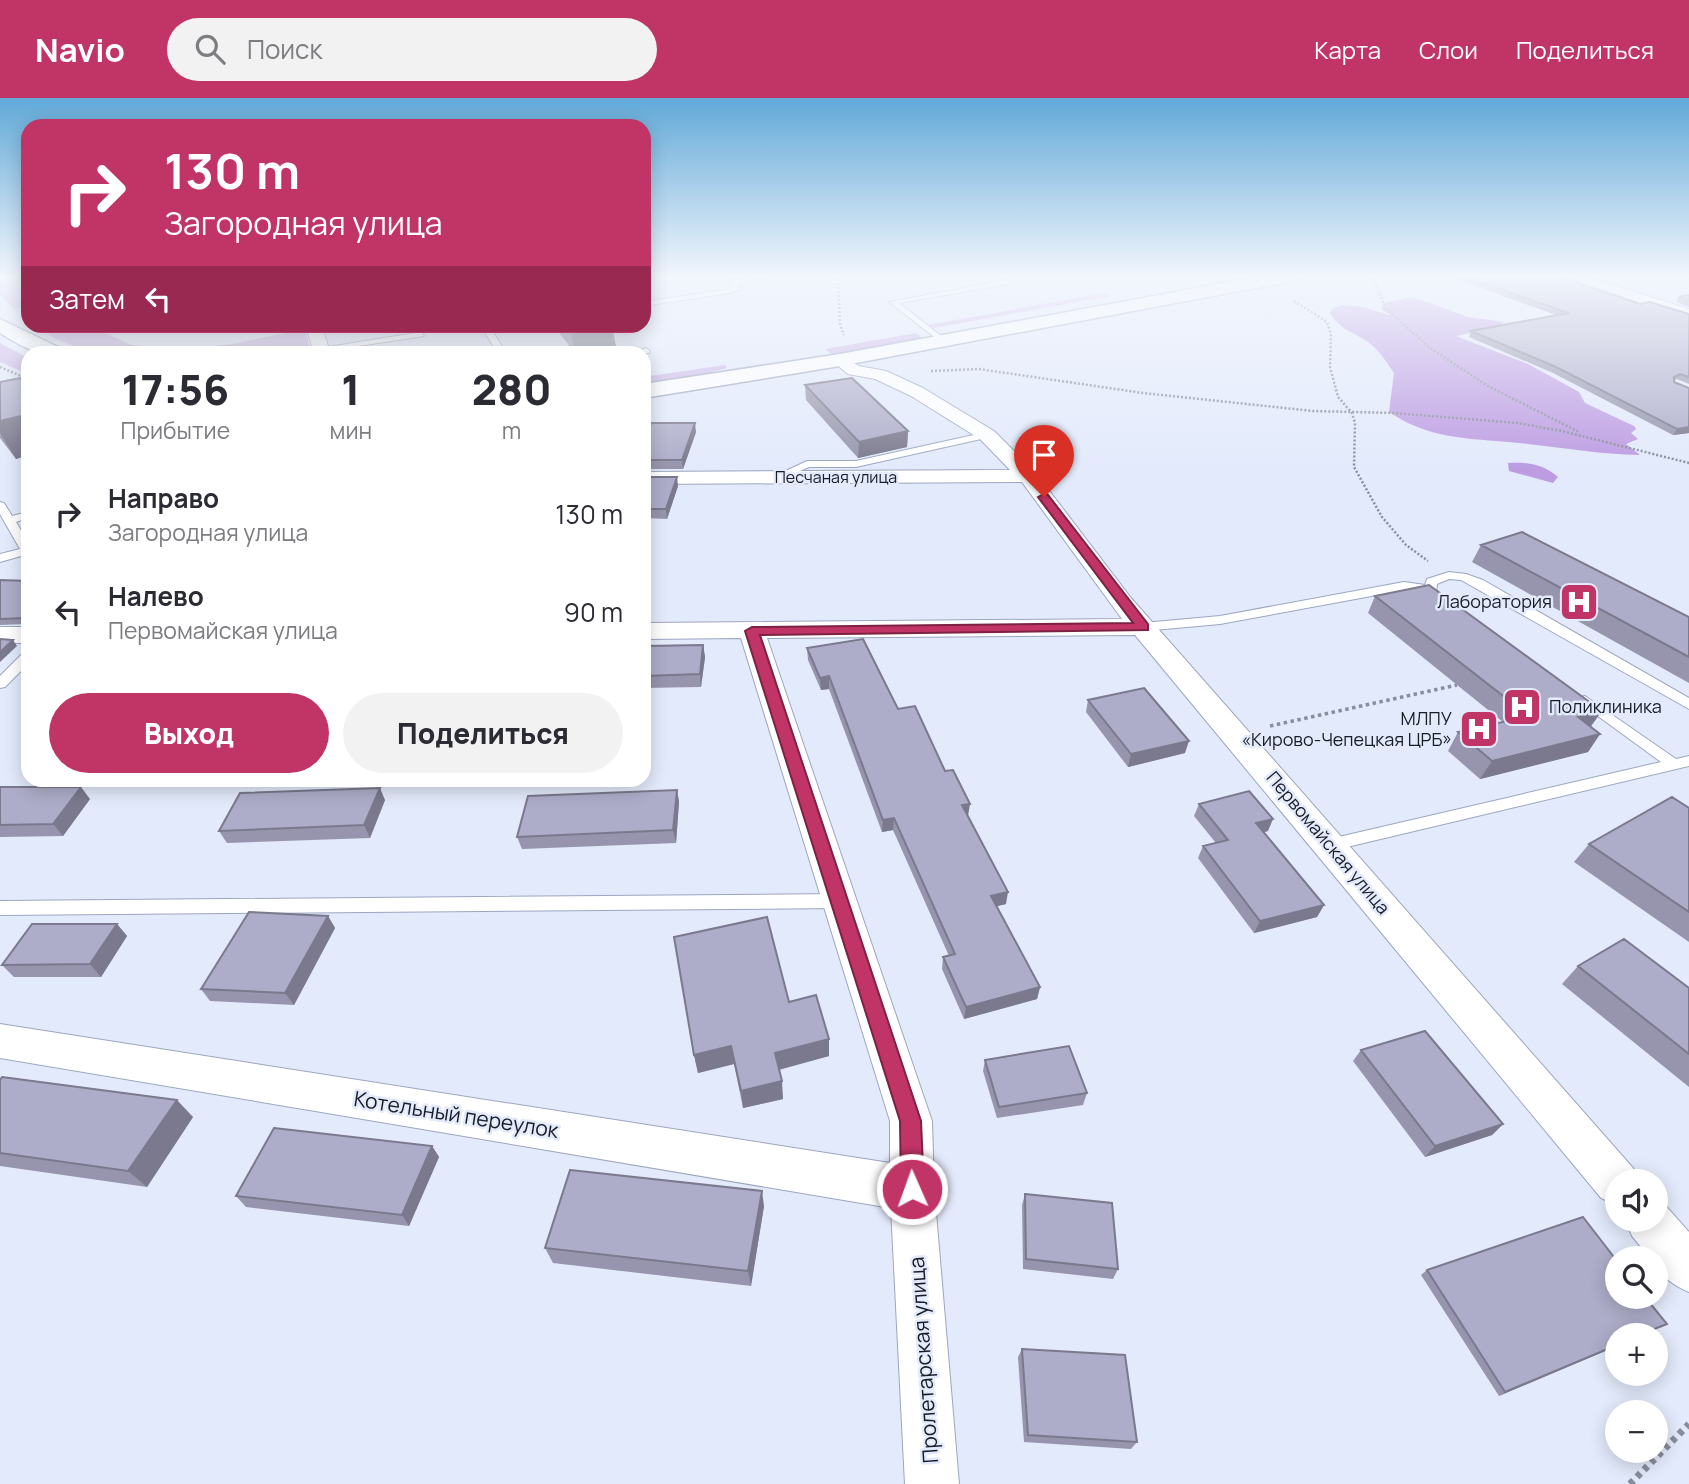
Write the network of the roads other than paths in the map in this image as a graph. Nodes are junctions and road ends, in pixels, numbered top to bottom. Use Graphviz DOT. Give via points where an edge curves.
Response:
graph roads {
  1 [pos="389,340"];
  2 [pos="949,340"];
  3 [pos="942,341"];
  4 [pos="353,346"];
  5 [pos="844,351"];
  6 [pos="651,390"];
  7 [pos="987,435"];
  8 [pos="1028,476"];
  9 [pos="778,477"];
  10 [pos="651,478"];
  11 [pos="0,505"];
  12 [pos="21,516"];
  13 [pos="9,520"];
  14 [pos="21,540"];
  15 [pos="21,552"];
  16 [pos="0,558"];
  17 [pos="1143,627"];
  18 [pos="651,631"];
  19 [pos="752,631"];
  20 [pos="0,635"];
  21 [pos="21,635"];
  22 [pos="21,663"];
  23 [pos="0,684"];
  24 [pos="1576,694"];
  25 [pos="1689,704"];
  26 [pos="1683,763"];
  27 [pos="1330,845"];
  28 [pos="841,901"];
  29 [pos="0,908"];
  30 [pos="0,1041"];
  31 [pos="1605,1169"];
  32 [pos="912,1189"];
  33 [pos="1658,1232"];
  34 [pos="1689,1268"];
  35 [pos="932,1484"];
  1 -- 4 [label="lane"];
  2 -- 3 [label="street"];
  3 -- 5 [label="street"];
  5 -- 6 [label="street"];
  5 -- 7 [label="street, Первомайская улица" via="854,370 880,375 917,392"];
  7 -- 8 [label="street, Первомайская улица"];
  7 -- 9 [label="lane" via="856,464 807,464"];
  8 -- 9 [label="street, Песчаная улица"];
  8 -- 17 [label="street, Первомайская улица"];
  9 -- 10 [label="street, Песчаная улица"];
  11 -- 13 [label="lane"];
  12 -- 13 [label="lane"];
  13 -- 14 [label="lane"];
  15 -- 16 [label="lane"];
  17 -- 19 [label="street"];
  17 -- 25 [label="lane" via="1220,620 1405,586 1437,594 1432,582 1450,575 1466,577"];
  17 -- 27 [label="street, Первомайская улица"];
  18 -- 19 [label="street"];
  19 -- 28 [label="street, Пролетарская улица"];
  20 -- 21 [label="street"];
  22 -- 23 [label="lane"];
  24 -- 26 [label="lane"];
  26 -- 27 [label="lane"];
  27 -- 31 [label="street, Первомайская улица"];
  28 -- 29 [label="lane"];
  28 -- 32 [label="street, Пролетарская улица" via="911,1121"];
  30 -- 32 [label="street, Котельный переулок"];
  32 -- 35 [label="street, Пролетарская улица"];
  33 -- 34 [label="street"];
}
